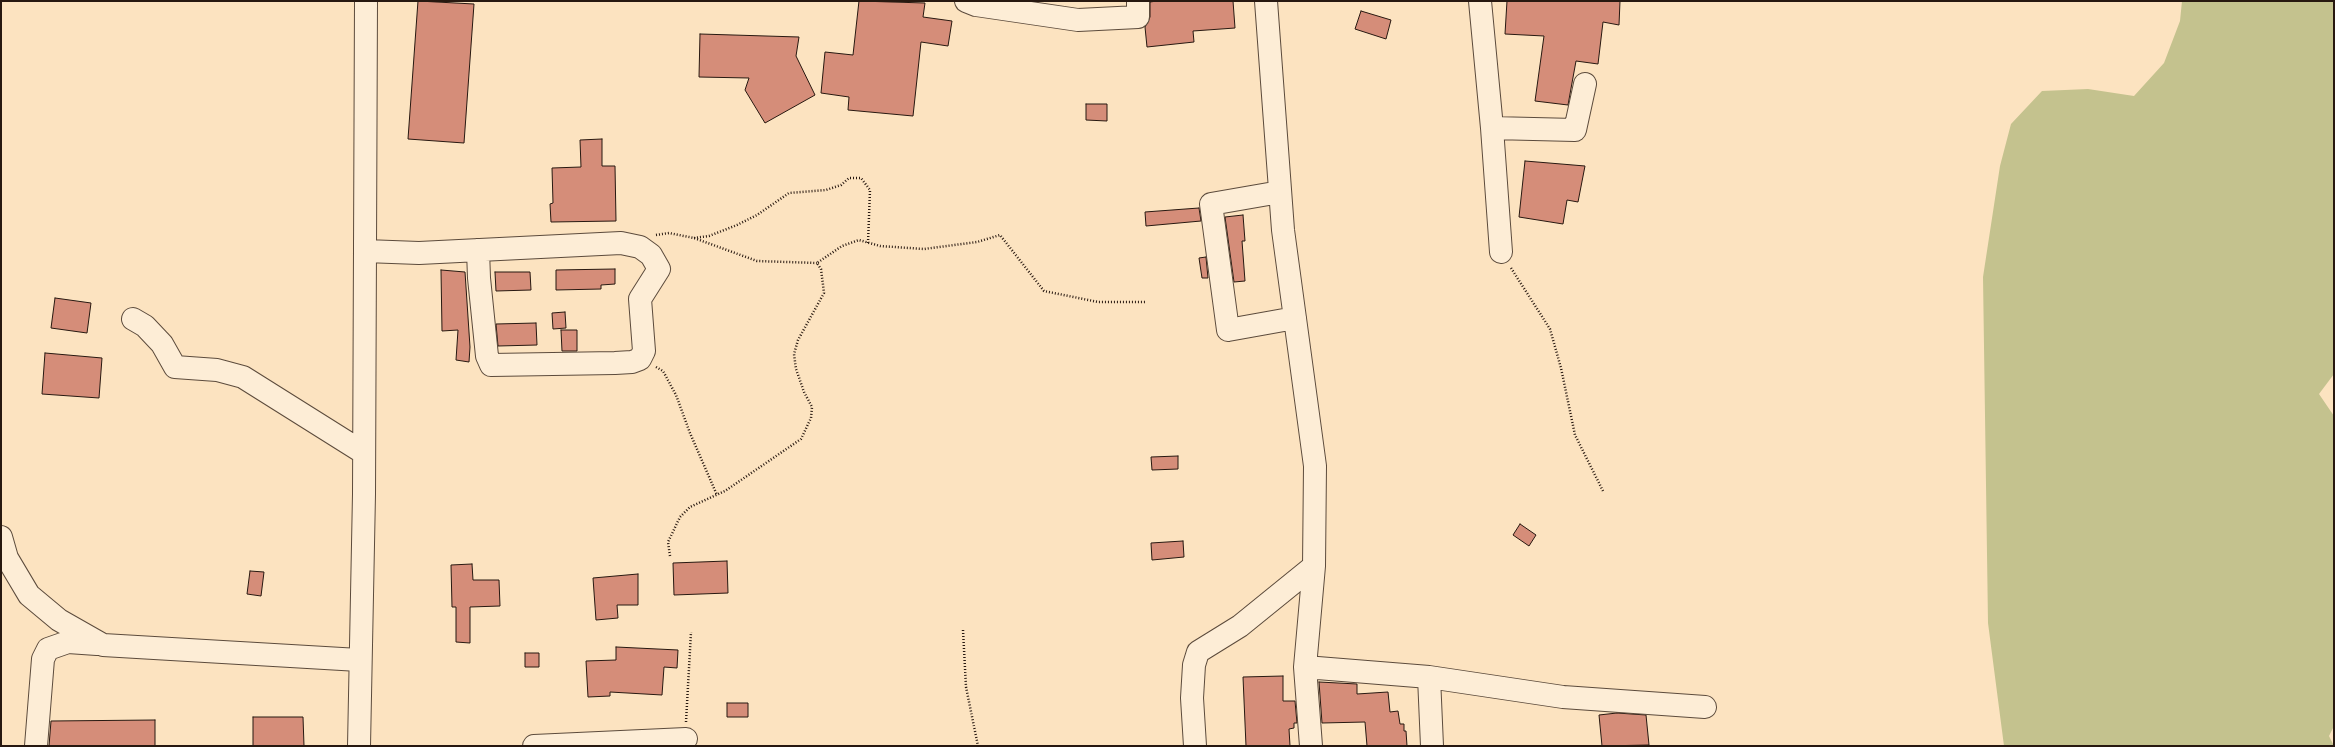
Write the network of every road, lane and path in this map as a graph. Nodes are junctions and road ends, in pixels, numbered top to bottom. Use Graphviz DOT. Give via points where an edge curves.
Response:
graph roads {
  1 [pos="366,1"];
  2 [pos="966,1"];
  3 [pos="1138,1"];
  4 [pos="1266,1"];
  5 [pos="1480,1"];
  6 [pos="1585,84"];
  7 [pos="1492,128"];
  8 [pos="1280,192"];
  9 [pos="694,238"];
  10 [pos="868,243"];
  11 [pos="640,247"];
  12 [pos="478,250"];
  13 [pos="365,251"];
  14 [pos="1501,252"];
  15 [pos="817,263"];
  16 [pos="1146,302"];
  17 [pos="133,318"];
  18 [pos="1295,318"];
  19 [pos="640,359"];
  20 [pos="364,453"];
  21 [pos="1603,491"];
  22 [pos="717,495"];
  23 [pos="1,537"];
  24 [pos="670,556"];
  25 [pos="1314,566"];
  26 [pos="963,630"];
  27 [pos="690,632"];
  28 [pos="103,645"];
  29 [pos="359,660"];
  30 [pos="1305,667"];
  31 [pos="1429,677"];
  32 [pos="1705,707"];
  33 [pos="686,738"];
  34 [pos="36,746"];
  35 [pos="359,746"];
  36 [pos="534,746"];
  37 [pos="978,746"];
  38 [pos="1196,746"];
  39 [pos="1311,746"];
  40 [pos="1432,746"];
  1 -- 13 [label="street"];
  2 -- 3 [label="street" via="976,5 1078,20 1138,17"];
  4 -- 8 [label="street"];
  5 -- 7 [label="street"];
  6 -- 7 [label="street" via="1575,130"];
  7 -- 14 [label="street"];
  8 -- 18 [label="street"];
  8 -- 18 [label="street" via="1211,204 1228,330"];
  9 -- 10 [label="path" via="709,236 737,224 789,193 826,190 841,185 849,178 861,178 870,190"];
  9 -- 11 [label="path" via="669,233 654,235"];
  9 -- 15 [label="path" via="757,261"];
  10 -- 15 [label="path" via="859,240 842,246"];
  10 -- 16 [label="path" via="924,249 977,242 1000,235 1044,291 1098,302"];
  11 -- 12 [label="street" via="621,243"];
  11 -- 19 [label="street" via="652,255 659,269 640,299 644,351"];
  12 -- 13 [label="street" via="419,253"];
  12 -- 19 [label="street" via="487,356 491,364 615,363"];
  13 -- 20 [label="street"];
  14 -- 21 [label="path" via="1550,329 1575,435"];
  15 -- 22 [label="path" via="821,269 824,293 798,340 794,354 798,375 812,407 811,418 802,439"];
  17 -- 20 [label="street" via="145,326 162,344 175,367 217,370 243,377"];
  18 -- 25 [label="street" via="1315,466"];
  19 -- 22 [label="path" via="663,371 676,395"];
  20 -- 29 [label="street"];
  22 -- 24 [label="path" via="690,507 680,517 668,542"];
  23 -- 28 [label="street" via="7,558 30,595 59,620"];
  25 -- 30 [label="street"];
  25 -- 38 [label="street" via="1240,626 1198,652 1194,665 1192,698"];
  26 -- 37 [label="path" via="966,686"];
  27 -- 33 [label="path"];
  28 -- 29 [label="street"];
  28 -- 34 [label="street" via="68,642 48,649 42,659"];
  29 -- 35 [label="street"];
  30 -- 31 [label="street"];
  30 -- 39 [label="street"];
  31 -- 32 [label="street" via="1563,697"];
  31 -- 40 [label="street"];
  33 -- 36 [label="street"];
}
